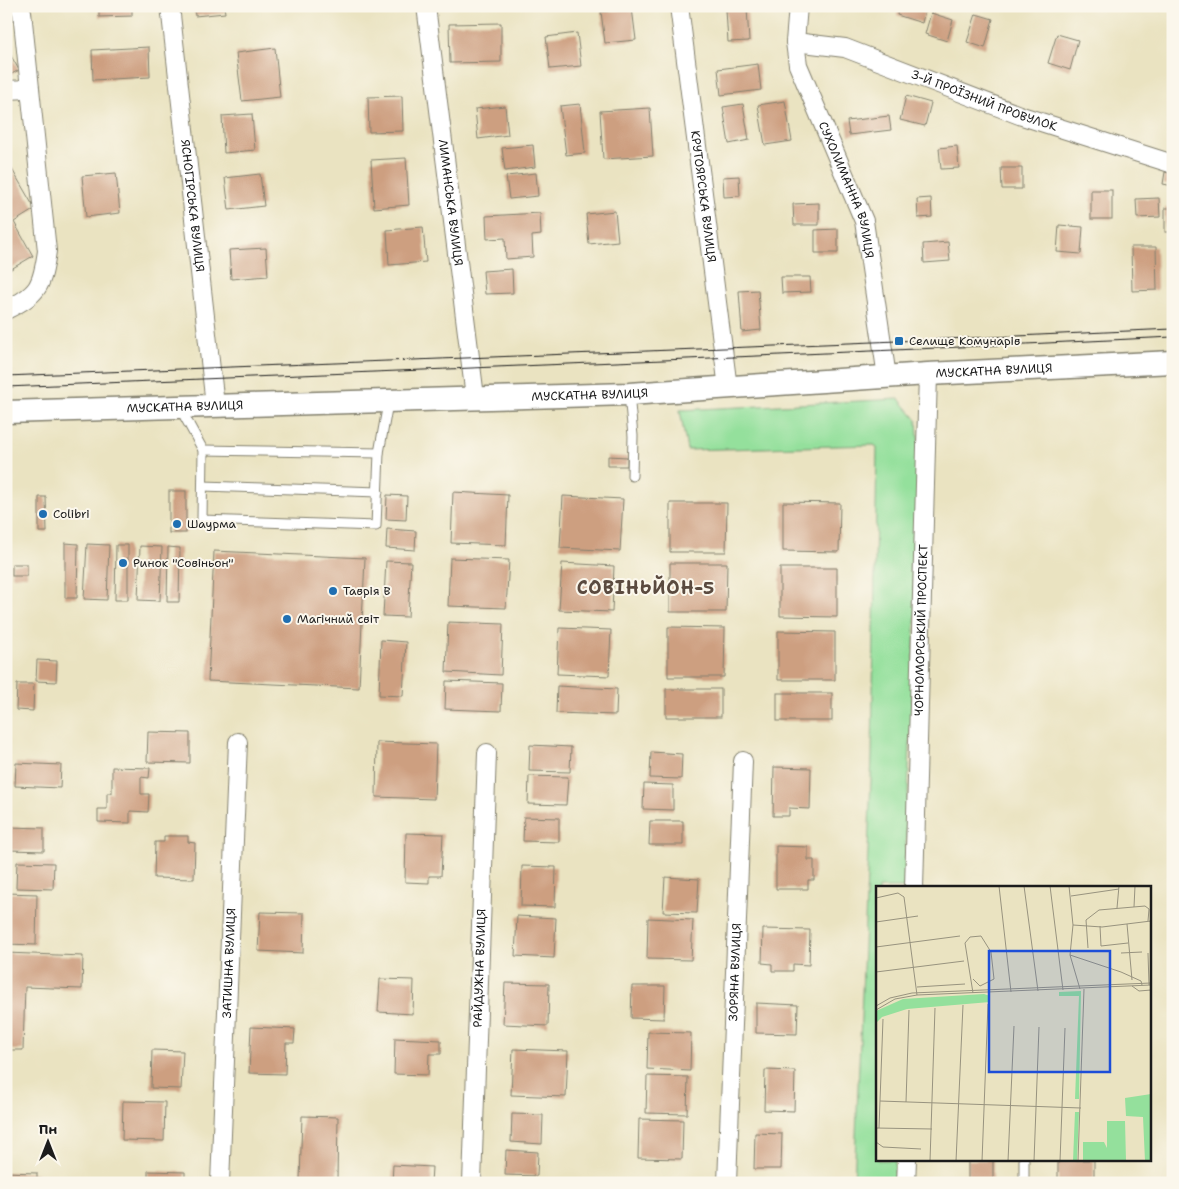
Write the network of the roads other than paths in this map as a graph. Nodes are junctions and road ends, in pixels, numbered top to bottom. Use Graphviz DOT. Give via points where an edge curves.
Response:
graph roads {
  1 [pos="19,6"];
  2 [pos="170,6"];
  3 [pos="426,6"];
  4 [pos="679,6"];
  5 [pos="798,6"];
  6 [pos="795,42"];
  7 [pos="30,89"];
  8 [pos="6,90"];
  9 [pos="1173,164"];
  10 [pos="6,310"];
  11 [pos="1173,362"];
  12 [pos="928,374"];
  13 [pos="887,377"];
  14 [pos="728,388"];
  15 [pos="629,394"];
  16 [pos="475,397"];
  17 [pos="388,400"];
  18 [pos="215,405"];
  19 [pos="180,407"];
  20 [pos="6,412"];
  21 [pos="203,450"];
  22 [pos="380,453"];
  23 [pos="632,476"];
  24 [pos="203,486"];
  25 [pos="378,492"];
  26 [pos="238,742"];
  27 [pos="487,753"];
  28 [pos="743,761"];
  29 [pos="914,886"];
  30 [pos="907,1162"];
  31 [pos="1024,1162"];
  32 [pos="220,1183"];
  33 [pos="472,1183"];
  34 [pos="727,1183"];
  35 [pos="906,1183"];
  36 [pos="1024,1183"];
  1 -- 7 [label="street"];
  2 -- 18 [label="street, ЯСНОГІРСЬКА ВУЛИЦЯ"];
  3 -- 16 [label="street, ЛИМАНСЬКА ВУЛИЦЯ"];
  4 -- 14 [label="street, КРУТОЯРСЬКА ВУЛИЦЯ"];
  5 -- 6 [label="street, СУХОЛИМАННА ВУЛИЦЯ"];
  6 -- 9 [label="street, 3-Й ПРОЇЗНИЙ ПРОВУЛОК" via="845,48 1022,116"];
  6 -- 13 [label="street, СУХОЛИМАННА ВУЛИЦЯ" via="798,65 864,221"];
  7 -- 8 [label="street"];
  7 -- 10 [label="street" via="46,251 44,274 38,290 27,300"];
  11 -- 12 [label="street, МУСКАТНА ВУЛИЦЯ"];
  12 -- 13 [label="street, МУСКАТНА ВУЛИЦЯ"];
  12 -- 29 [label="street, ЧОРНОМОРСЬКИЙ ПРОСПЕКТ"];
  13 -- 14 [label="street, МУСКАТНА ВУЛИЦЯ"];
  14 -- 15 [label="street, МУСКАТНА ВУЛИЦЯ"];
  15 -- 16 [label="street, МУСКАТНА ВУЛИЦЯ"];
  15 -- 23 [label="lane"];
  16 -- 17 [label="street, МУСКАТНА ВУЛИЦЯ"];
  17 -- 18 [label="street, МУСКАТНА ВУЛИЦЯ"];
  17 -- 22 [label="lane"];
  18 -- 19 [label="street, МУСКАТНА ВУЛИЦЯ"];
  19 -- 20 [label="street, МУСКАТНА ВУЛИЦЯ"];
  19 -- 21 [label="lane"];
  21 -- 22 [label="lane"];
  21 -- 24 [label="lane"];
  22 -- 25 [label="lane"];
  24 -- 25 [label="lane"];
  24 -- 25 [label="lane" via="202,520 221,521 376,526"];
  26 -- 32 [label="street, ЗАТИШНА ВУЛИЦЯ"];
  27 -- 33 [label="street, РАЙДУЖНА ВУЛИЦЯ"];
  28 -- 34 [label="street, ЗОРЯНА ВУЛИЦЯ"];
  30 -- 35 [label="street"];
  31 -- 36 [label="lane"];
}
